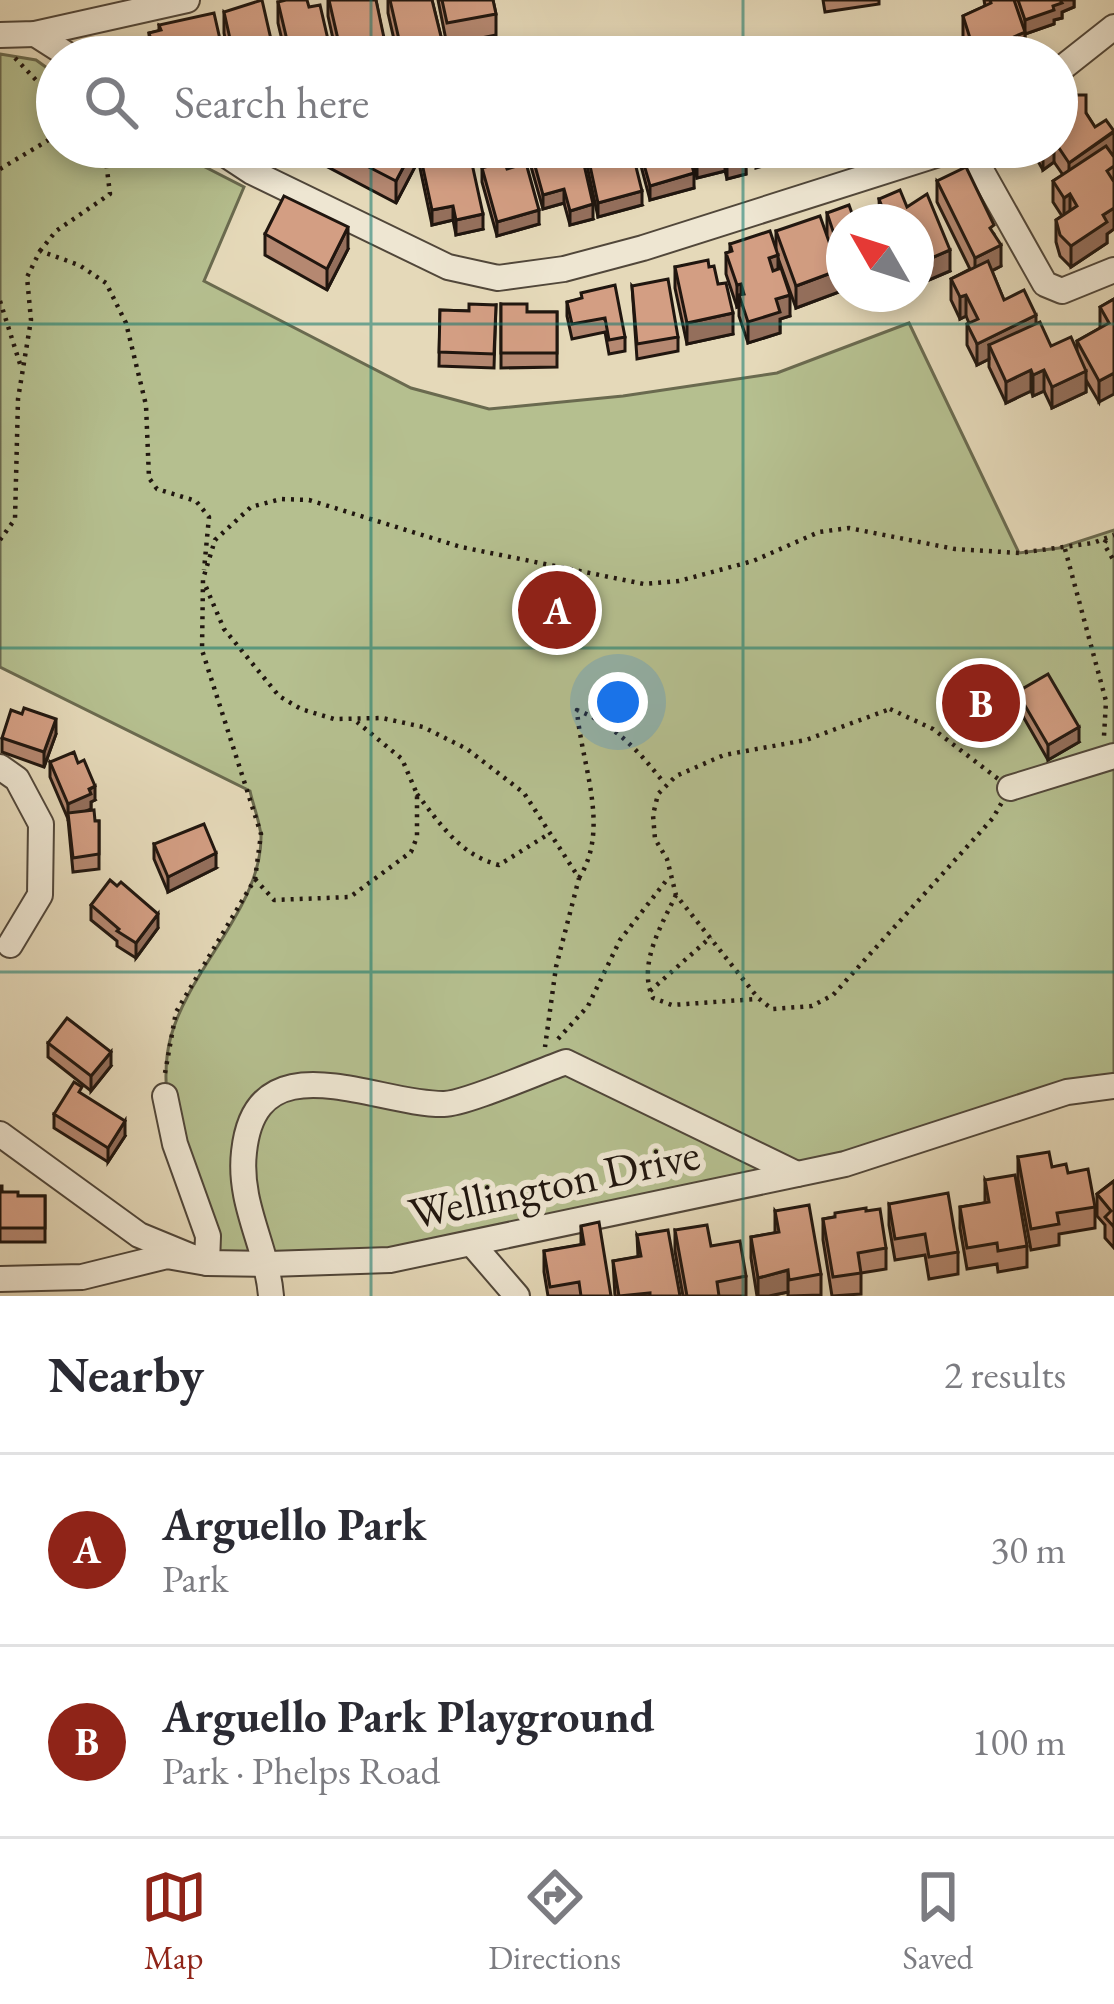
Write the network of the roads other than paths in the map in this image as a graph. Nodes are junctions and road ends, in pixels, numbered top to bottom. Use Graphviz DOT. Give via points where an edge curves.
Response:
graph roads {
  1 [pos="187,0"];
  2 [pos="1114,27"];
  3 [pos="34,34"];
  4 [pos="37,36"];
  5 [pos="5,45"];
  6 [pos="1078,55"];
  7 [pos="246,168"];
  8 [pos="897,168"];
  9 [pos="976,168"];
  10 [pos="1114,270"];
  11 [pos="1108,758"];
  12 [pos="0,767"];
  13 [pos="1010,788"];
  14 [pos="10,946"];
  15 [pos="1114,1085"];
  16 [pos="165,1096"];
  17 [pos="0,1134"];
  18 [pos="796,1174"];
  19 [pos="473,1245"];
  20 [pos="207,1262"];
  21 [pos="269,1264"];
  22 [pos="0,1279"];
  23 [pos="271,1296"];
  24 [pos="517,1296"];
  1 -- 3 [label="street"];
  2 -- 6 [label="street"];
  3 -- 4 [label="street"];
  3 -- 5 [label="street"];
  7 -- 8 [label="street" via="448,267 498,278 643,248"];
  9 -- 10 [label="street" via="1045,284 1062,291"];
  11 -- 13 [label="street"];
  12 -- 14 [label="street" via="17,779 41,824 40,895"];
  15 -- 18 [label="street, Wellington Drive"];
  16 -- 20 [label="street" via="208,1236"];
  17 -- 20 [label="street" via="139,1235"];
  18 -- 19 [label="street, Wellington Drive"];
  18 -- 21 [label="street" via="566,1062 446,1105 305,1082 256,1111 244,1149 244,1197"];
  19 -- 21 [label="street, Wellington Drive" via="391,1260"];
  19 -- 24 [label="street"];
  20 -- 21 [label="street, Wellington Drive"];
  20 -- 22 [label="street, Wellington Drive" via="167,1256 82,1277"];
  21 -- 23 [label="street"];
}
